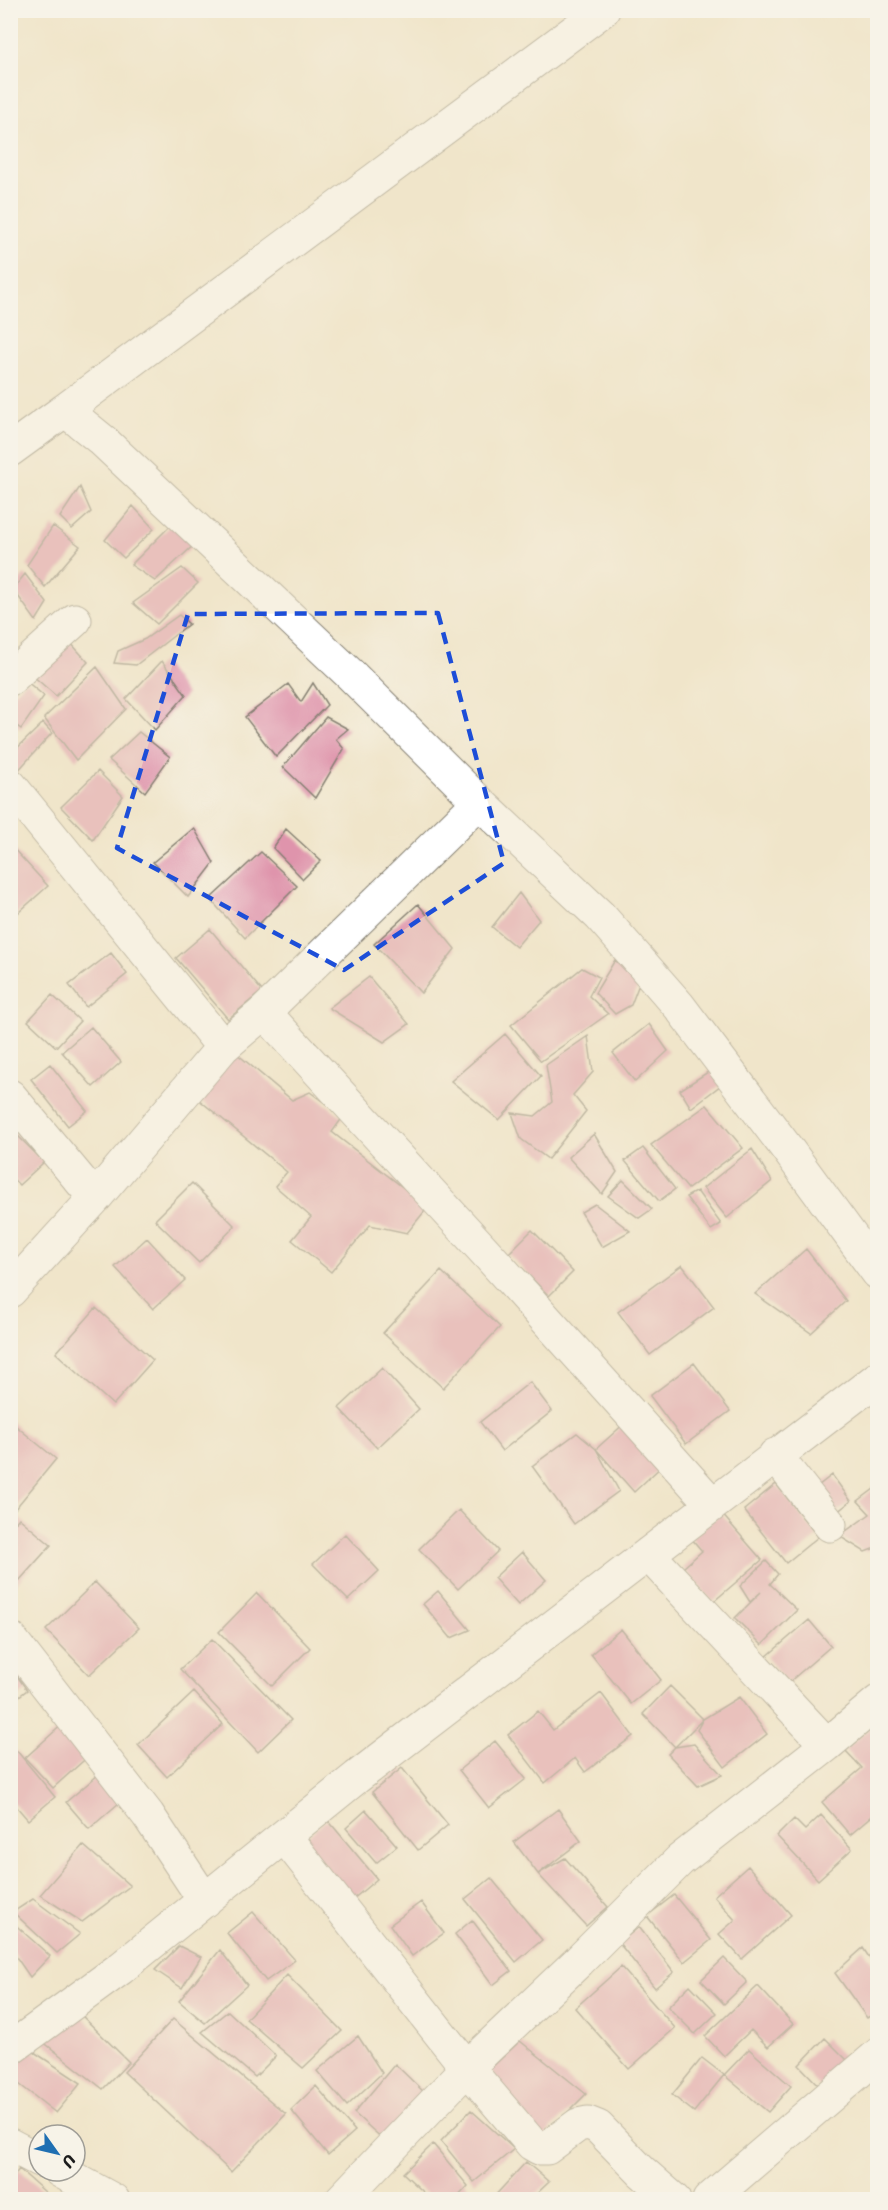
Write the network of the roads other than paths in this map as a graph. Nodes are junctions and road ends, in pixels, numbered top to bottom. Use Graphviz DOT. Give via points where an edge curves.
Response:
graph roads {
  1 [pos="603,10"];
  2 [pos="65,410"];
  3 [pos="10,450"];
  4 [pos="75,620"];
  5 [pos="10,679"];
  6 [pos="10,785"];
  7 [pos="479,802"];
  8 [pos="264,1012"];
  9 [pos="223,1047"];
  10 [pos="10,1096"];
  11 [pos="95,1198"];
  12 [pos="878,1273"];
  13 [pos="10,1292"];
  14 [pos="878,1378"];
  15 [pos="775,1455"];
  16 [pos="712,1504"];
  17 [pos="831,1526"];
  18 [pos="648,1554"];
  19 [pos="10,1638"];
  20 [pos="878,1702"];
  21 [pos="826,1745"];
  22 [pos="285,1837"];
  23 [pos="205,1901"];
  24 [pos="10,2049"];
  25 [pos="878,2055"];
  26 [pos="468,2069"];
  27 [pos="83,2183"];
  28 [pos="113,2199"];
  29 [pos="342,2199"];
  30 [pos="674,2199"];
  31 [pos="709,2199"];
  1 -- 2 [label="street"];
  2 -- 3 [label="street"];
  2 -- 7 [label="street" via="102,440 352,676"];
  4 -- 5 [label="street"];
  6 -- 9 [label="street"];
  7 -- 8 [label="street"];
  7 -- 12 [label="street" via="600,916 679,1006"];
  8 -- 9 [label="street"];
  8 -- 16 [label="street"];
  9 -- 11 [label="street"];
  10 -- 11 [label="street"];
  11 -- 13 [label="street"];
  14 -- 15 [label="street"];
  15 -- 16 [label="street"];
  15 -- 17 [label="street"];
  16 -- 18 [label="street"];
  18 -- 21 [label="street"];
  18 -- 22 [label="street"];
  19 -- 23 [label="street" via="148,1815"];
  20 -- 21 [label="street"];
  21 -- 26 [label="street" via="680,1860"];
  22 -- 23 [label="street"];
  22 -- 26 [label="street"];
  23 -- 24 [label="street"];
  25 -- 31 [label="street"];
  26 -- 29 [label="street"];
  26 -- 30 [label="street" via="532,2144 547,2148 578,2125 588,2123 598,2127"];
  27 -- 28 [label="street"];
}
